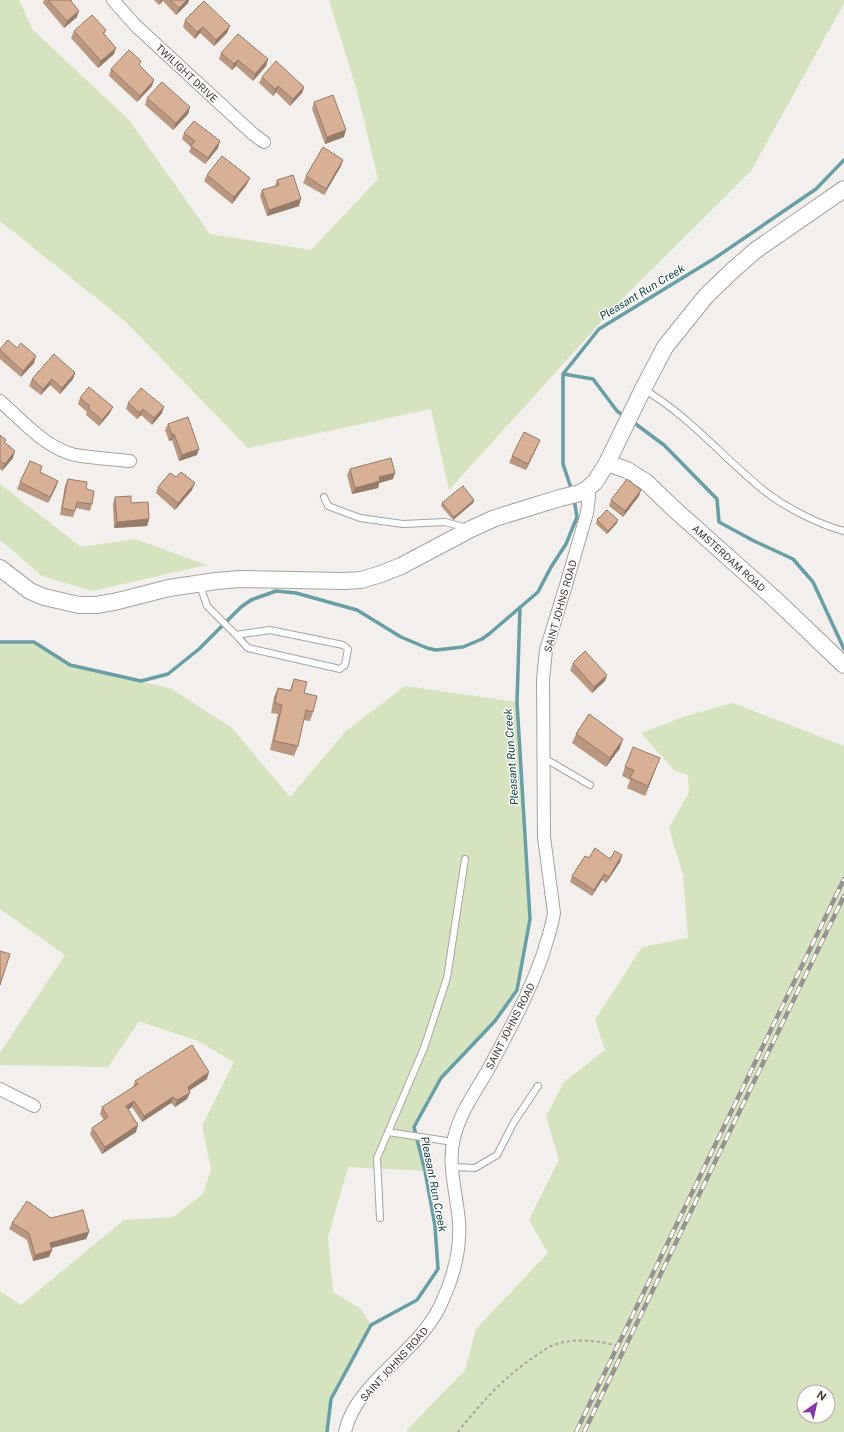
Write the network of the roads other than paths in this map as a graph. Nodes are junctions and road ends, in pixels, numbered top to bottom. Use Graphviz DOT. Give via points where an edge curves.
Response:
graph roads {
  1 [pos="113,0"];
  2 [pos="264,142"];
  3 [pos="844,189"];
  4 [pos="642,389"];
  5 [pos="0,401"];
  6 [pos="130,462"];
  7 [pos="607,463"];
  8 [pos="583,491"];
  9 [pos="324,497"];
  10 [pos="471,529"];
  11 [pos="844,531"];
  12 [pos="0,568"];
  13 [pos="200,583"];
  14 [pos="234,633"];
  15 [pos="844,665"];
  16 [pos="544,758"];
  17 [pos="590,785"];
  18 [pos="465,859"];
  19 [pos="538,1086"];
  20 [pos="0,1089"];
  21 [pos="34,1106"];
  22 [pos="388,1132"];
  23 [pos="453,1142"];
  24 [pos="452,1167"];
  25 [pos="380,1218"];
  26 [pos="345,1432"];
  1 -- 2 [label="street, TWILIGHT DRIVE" via="135,25"];
  3 -- 4 [label="street" via="756,250 712,290 665,347"];
  4 -- 7 [label="street"];
  4 -- 11 [label="lane" via="660,399 678,414 768,494 793,509"];
  5 -- 6 [label="street" via="43,439 63,451"];
  7 -- 8 [label="street" via="596,482"];
  7 -- 15 [label="street, AMSTERDAM ROAD" via="627,470 646,482"];
  8 -- 10 [label="street" via="495,518"];
  8 -- 16 [label="street, SAINT JOHNS ROAD" via="589,496 587,513 546,650 543,679"];
  9 -- 10 [label="lane" via="328,506 360,518 403,524 445,522"];
  10 -- 13 [label="street" via="402,566 361,580 344,582 240,579"];
  12 -- 13 [label="street" via="30,591 44,597 80,605 114,602"];
  13 -- 14 [label="lane" via="207,606"];
  14 -- 14 [label="lane" via="270,630 343,645 348,649 345,665 340,669 248,648"];
  16 -- 17 [label="lane"];
  16 -- 23 [label="street, SAINT JOHNS ROAD" via="544,837 554,913 553,925 536,975 521,1008 466,1107"];
  18 -- 22 [label="lane" via="447,978 424,1048"];
  19 -- 24 [label="lane" via="514,1122 497,1155 475,1168"];
  20 -- 21 [label="street"];
  22 -- 23 [label="lane"];
  22 -- 25 [label="lane" via="377,1158"];
  23 -- 24 [label="street, SAINT JOHNS ROAD"];
  24 -- 26 [label="street, SAINT JOHNS ROAD" via="459,1223 458,1252 449,1287 436,1316 424,1332 364,1394 350,1416"];
}
